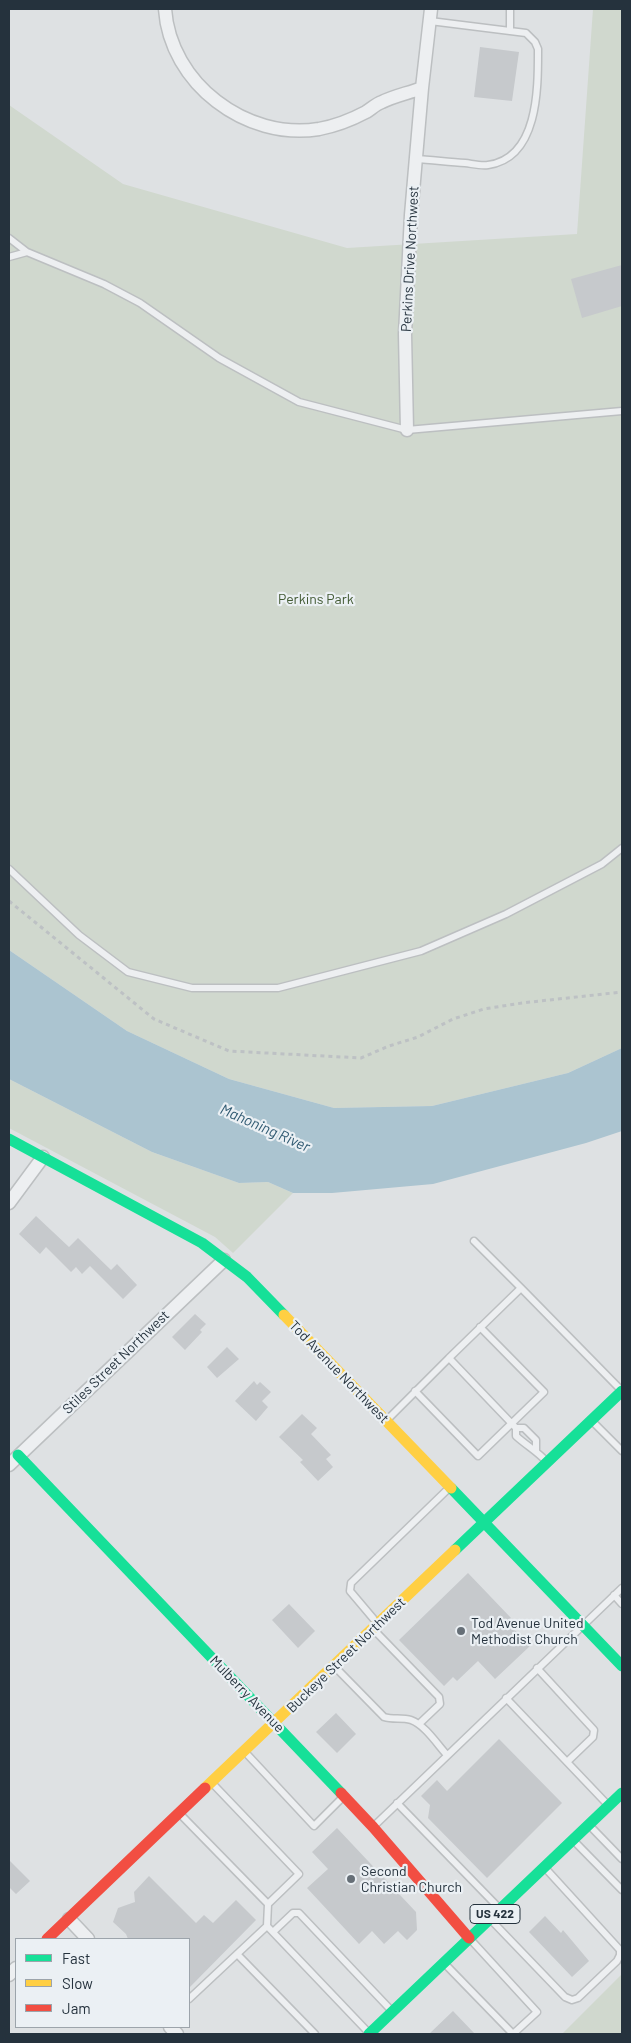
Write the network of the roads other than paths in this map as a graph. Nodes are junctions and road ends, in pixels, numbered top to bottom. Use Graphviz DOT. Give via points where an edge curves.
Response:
graph roads {
  1 [pos="165,9"];
  2 [pos="510,9"];
  3 [pos="431,15"];
  4 [pos="510,31"];
  5 [pos="422,88"];
  6 [pos="416,159"];
  7 [pos="9,238"];
  8 [pos="27,252"];
  9 [pos="9,256"];
  10 [pos="622,411"];
  11 [pos="407,430"];
  12 [pos="622,848"];
  13 [pos="9,870"];
  14 [pos="9,1139"];
  15 [pos="43,1157"];
  16 [pos="9,1203"];
  17 [pos="474,1241"];
  18 [pos="224,1260"];
  19 [pos="521,1288"];
  20 [pos="480,1328"];
  21 [pos="449,1358"];
  22 [pos="415,1391"];
  23 [pos="622,1391"];
  24 [pos="592,1420"];
  25 [pos="386,1421"];
  26 [pos="514,1425"];
  27 [pos="536,1450"];
  28 [pos="622,1451"];
  29 [pos="14,1460"];
  30 [pos="547,1462"];
  31 [pos="450,1487"];
  32 [pos="485,1522"];
  33 [pos="622,1588"];
  34 [pos="614,1595"];
  35 [pos="622,1604"];
  36 [pos="583,1625"];
  37 [pos="376,1626"];
  38 [pos="621,1662"];
  39 [pos="334,1666"];
  40 [pos="537,1668"];
  41 [pos="506,1698"];
  42 [pos="274,1722"];
  43 [pos="419,1724"];
  44 [pos="244,1751"];
  45 [pos="447,1755"];
  46 [pos="567,1762"];
  47 [pos="211,1783"];
  48 [pos="622,1793"];
  49 [pos="344,1796"];
  50 [pos="397,1803"];
  51 [pos="608,1806"];
  52 [pos="179,1813"];
  53 [pos="589,1825"];
  54 [pos="373,1827"];
  55 [pos="573,1840"];
  56 [pos="622,1860"];
  57 [pos="544,1867"];
  58 [pos="622,1890"];
  59 [pos="268,1904"];
  60 [pos="500,1909"];
  61 [pos="69,1919"];
  62 [pos="490,1919"];
  63 [pos="267,1926"];
  64 [pos="273,1932"];
  65 [pos="48,1938"];
  66 [pos="87,1938"];
  67 [pos="469,1938"];
  68 [pos="237,1954"];
  69 [pos="444,1963"];
  70 [pos="190,1999"];
  71 [pos="393,2012"];
  72 [pos="315,2034"];
  73 [pos="369,2034"];
  1 -- 5 [label="street" via="177,54 197,84 224,107 260,125 296,130 318,129 335,125 382,102"];
  2 -- 4 [label="lane"];
  3 -- 4 [label="lane"];
  3 -- 5 [label="street, Perkins Drive Northwest"];
  4 -- 6 [label="lane" via="526,33 538,49 536,112 517,149 502,161 487,165"];
  5 -- 6 [label="street, Perkins Drive Northwest"];
  6 -- 11 [label="street, Perkins Drive Northwest" via="405,334"];
  7 -- 8 [label="lane"];
  8 -- 9 [label="lane"];
  8 -- 11 [label="lane" via="104,284 140,303 219,358 299,402"];
  10 -- 11 [label="lane"];
  12 -- 13 [label="lane" via="602,864 506,914 421,951 278,988 192,988 128,972 79,935"];
  14 -- 15 [label="street, Tod Avenue Northwest"];
  15 -- 16 [label="street"];
  15 -- 18 [label="street, Tod Avenue Northwest" via="202,1243"];
  17 -- 19 [label="lane"];
  18 -- 25 [label="street, Tod Avenue Northwest" via="247,1278"];
  18 -- 29 [label="street, Stiles Street Northwest"];
  19 -- 20 [label="lane"];
  19 -- 23 [label="lane"];
  20 -- 21 [label="lane"];
  20 -- 26 [label="lane" via="544,1392"];
  21 -- 22 [label="lane"];
  21 -- 26 [label="lane"];
  22 -- 25 [label="lane"];
  22 -- 26 [label="lane" via="478,1456"];
  23 -- 24 [label="street, Buckeye Street Northwest"];
  24 -- 28 [label="lane"];
  24 -- 30 [label="street, Buckeye Street Northwest"];
  25 -- 31 [label="street, Tod Avenue Northwest"];
  26 -- 27 [label="lane" via="516,1436"];
  26 -- 27 [label="lane" via="524,1428 536,1440"];
  27 -- 30 [label="lane"];
  29 -- 42 [label="street, Mulberry Avenue"];
  30 -- 32 [label="street, Buckeye Street Northwest"];
  31 -- 32 [label="street, Tod Avenue Northwest"];
  31 -- 37 [label="lane" via="351,1583 350,1591"];
  32 -- 36 [label="street, Tod Avenue Northwest"];
  32 -- 37 [label="street, Buckeye Street Northwest"];
  33 -- 34 [label="lane"];
  34 -- 35 [label="lane"];
  34 -- 36 [label="lane"];
  36 -- 38 [label="street, Tod Avenue Northwest"];
  36 -- 40 [label="lane"];
  37 -- 39 [label="street, Buckeye Street Northwest"];
  37 -- 43 [label="lane" via="439,1697 440,1704"];
  39 -- 42 [label="street, Buckeye Street Northwest"];
  39 -- 43 [label="lane" via="384,1717 409,1719"];
  40 -- 41 [label="lane"];
  40 -- 46 [label="lane" via="594,1730 593,1737"];
  41 -- 45 [label="lane"];
  41 -- 46 [label="lane"];
  42 -- 44 [label="street, Buckeye Street Northwest"];
  42 -- 49 [label="street, Mulberry Avenue"];
  43 -- 45 [label="lane"];
  44 -- 47 [label="street, Buckeye Street Northwest"];
  44 -- 49 [label="lane" via="314,1826"];
  45 -- 50 [label="lane"];
  46 -- 51 [label="lane"];
  47 -- 52 [label="street, Buckeye Street Northwest"];
  47 -- 59 [label="lane" via="299,1874"];
  48 -- 51 [label="street, US 422"];
  49 -- 54 [label="street, Mulberry Avenue"];
  50 -- 54 [label="lane"];
  50 -- 60 [label="lane"];
  51 -- 53 [label="street, US 422"];
  52 -- 59 [label="lane"];
  52 -- 61 [label="street, Buckeye Street Northwest"];
  53 -- 55 [label="street, US 422"];
  53 -- 56 [label="lane"];
  54 -- 67 [label="street, Mulberry Avenue"];
  55 -- 57 [label="street, US 422"];
  55 -- 58 [label="lane"];
  57 -- 60 [label="street, US 422"];
  57 -- 62 [label="lane" via="620,1950 617,1961 572,2000 565,1997"];
  59 -- 63 [label="lane"];
  60 -- 62 [label="street, US 422"];
  61 -- 65 [label="street, Buckeye Street Northwest"];
  61 -- 66 [label="street"];
  62 -- 67 [label="street, US 422"];
  63 -- 64 [label="lane"];
  63 -- 68 [label="lane"];
  64 -- 71 [label="lane" via="292,1913 299,1913"];
  64 -- 73 [label="lane"];
  67 -- 69 [label="street, US 422"];
  67 -- 69 [label="lane" via="537,2012 513,2034"];
  68 -- 70 [label="lane"];
  68 -- 72 [label="lane"];
  69 -- 71 [label="street, US 422"];
  71 -- 73 [label="street, US 422"];
}
